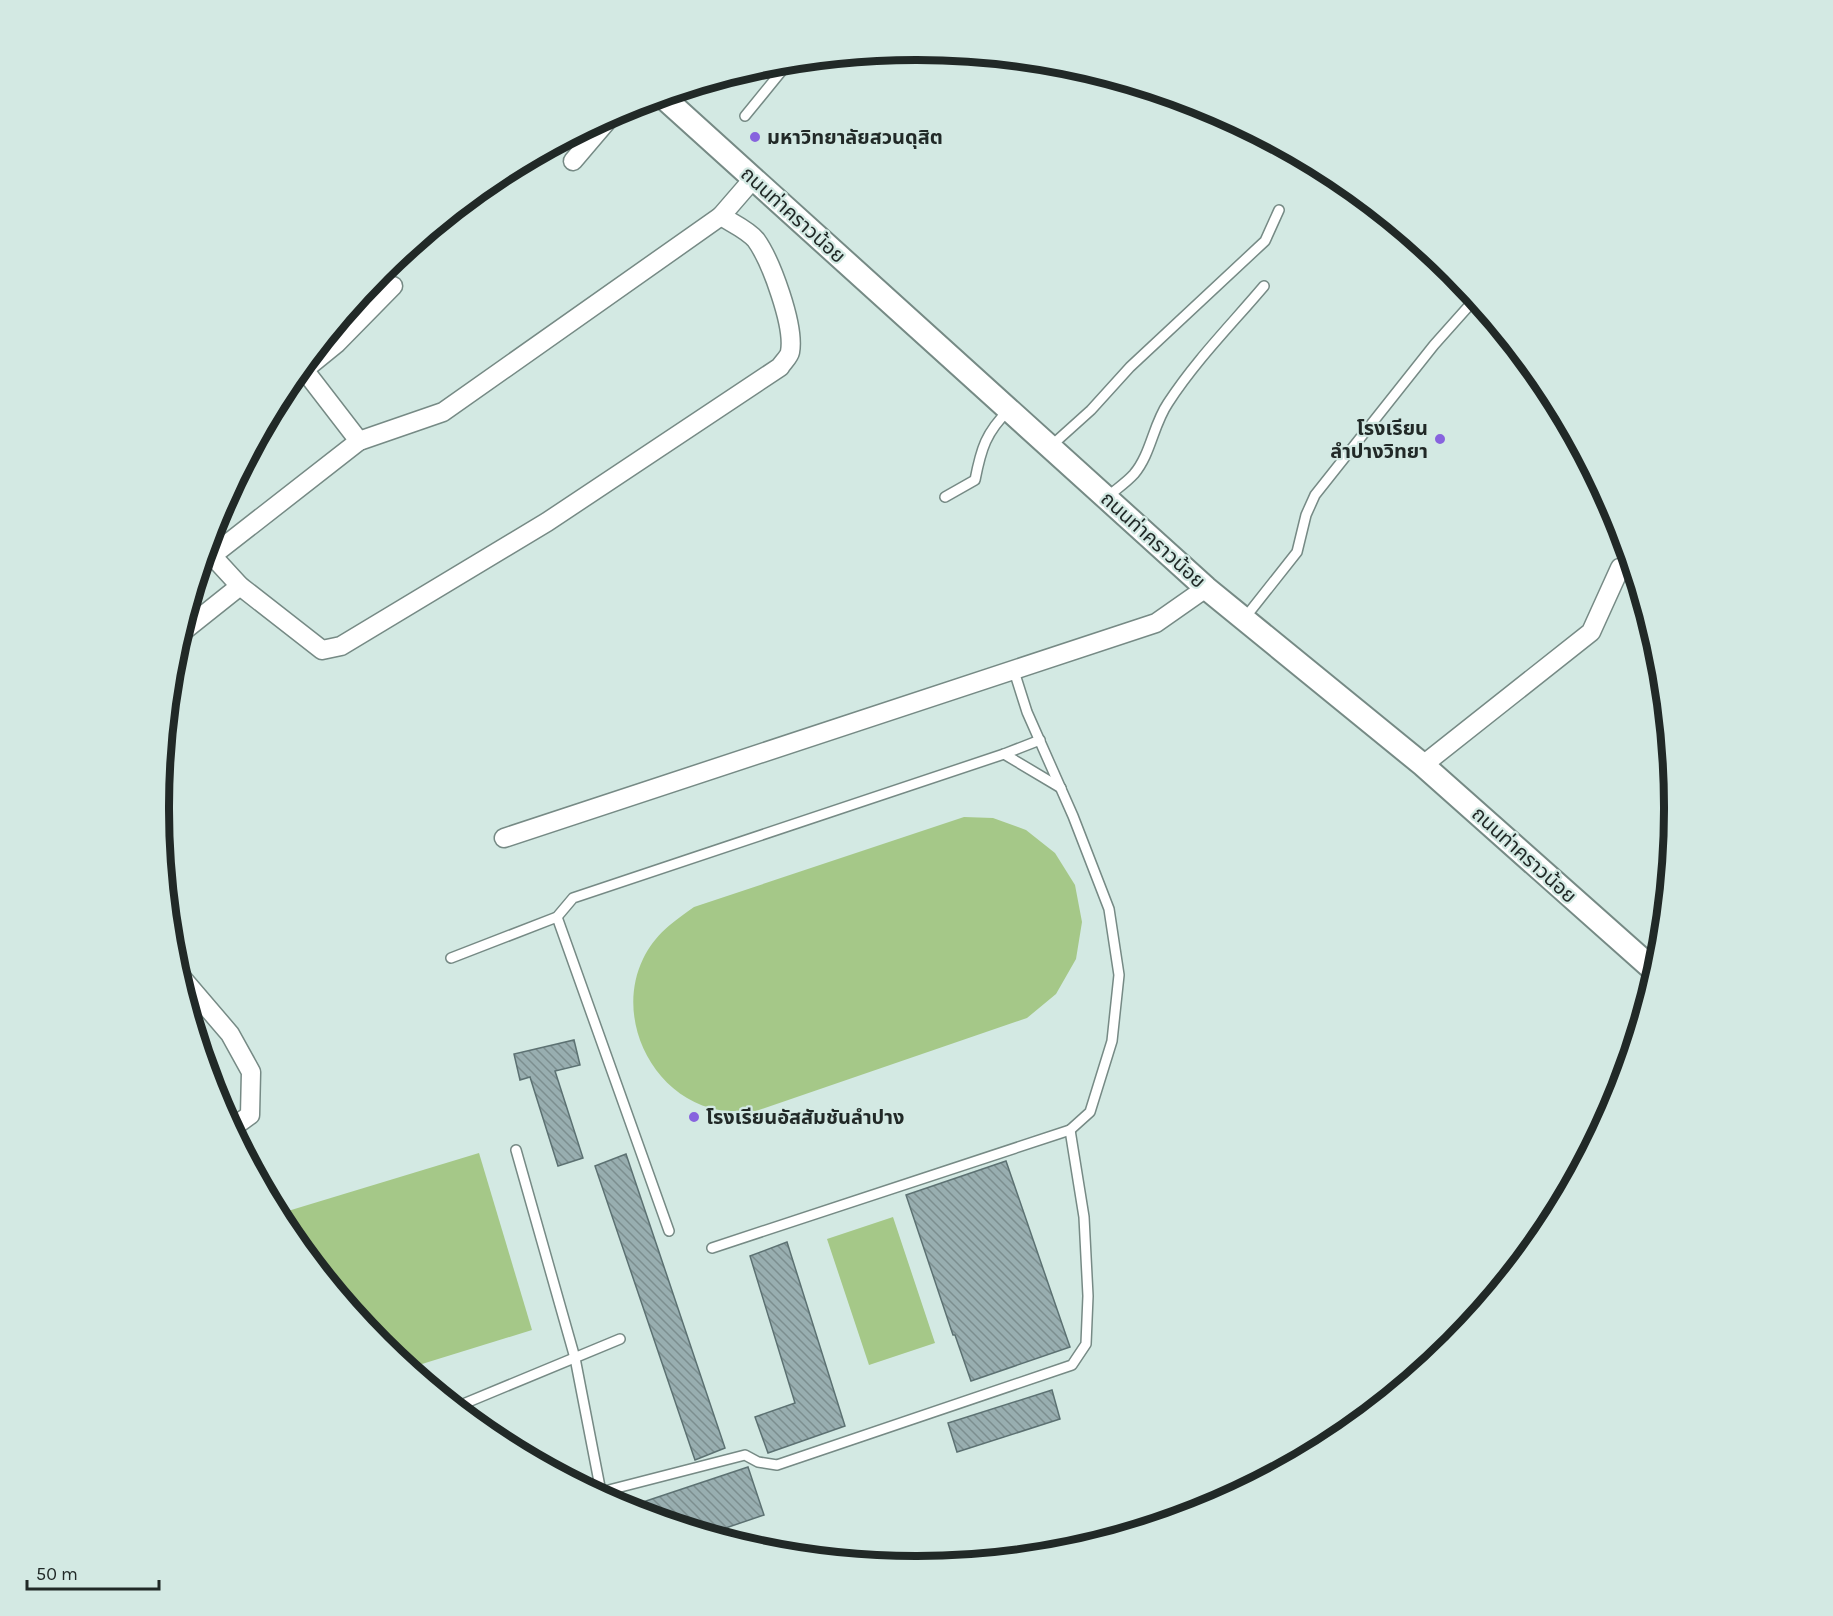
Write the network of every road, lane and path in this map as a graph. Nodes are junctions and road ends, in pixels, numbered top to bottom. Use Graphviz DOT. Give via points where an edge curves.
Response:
graph roads {
  1 [pos="781,72"];
  2 [pos="669,103"];
  3 [pos="745,116"];
  4 [pos="598,131"];
  5 [pos="573,161"];
  6 [pos="753,179"];
  7 [pos="1279,210"];
  8 [pos="721,216"];
  9 [pos="393,286"];
  10 [pos="1264,286"];
  11 [pos="1469,305"];
  12 [pos="323,354"];
  13 [pos="308,374"];
  14 [pos="1009,410"];
  15 [pos="359,441"];
  16 [pos="1050,447"];
  17 [pos="945,497"];
  18 [pos="1106,498"];
  19 [pos="215,548"];
  20 [pos="213,555"];
  21 [pos="1625,568"];
  22 [pos="240,585"];
  23 [pos="1206,588"];
  24 [pos="1244,619"];
  25 [pos="192,624"];
  26 [pos="1014,671"];
  27 [pos="1040,740"];
  28 [pos="1004,754"];
  29 [pos="1423,765"];
  30 [pos="1061,788"];
  31 [pos="504,838"];
  32 [pos="557,917"];
  33 [pos="451,958"];
  34 [pos="1648,965"];
  35 [pos="191,988"];
  36 [pos="239,1123"];
  37 [pos="1070,1130"];
  38 [pos="516,1149"];
  39 [pos="669,1231"];
  40 [pos="712,1248"];
  41 [pos="620,1339"];
  42 [pos="575,1358"];
  43 [pos="464,1404"];
  44 [pos="598,1485"];
  45 [pos="611,1490"];
  1 -- 3 [label="lane"];
  2 -- 6 [label="street, ถนนท่าคราวน้อย"];
  4 -- 5 [label="street"];
  6 -- 8 [label="street"];
  6 -- 14 [label="street, ถนนท่าคราวน้อย"];
  7 -- 16 [label="lane" via="1265,241"];
  8 -- 15 [label="street" via="443,412"];
  8 -- 22 [label="street" via="755,239 774,276 790,337 790,354 780,367 547,522 341,646 322,650"];
  9 -- 12 [label="street"];
  10 -- 18 [label="lane" via="1185,378 1156,424 1145,456 1134,473"];
  11 -- 24 [label="lane" via="1315,495 1297,552"];
  13 -- 15 [label="street"];
  14 -- 16 [label="street, ถนนท่าคราวน้อย"];
  14 -- 17 [label="lane" via="992,426 975,480"];
  15 -- 19 [label="street"];
  16 -- 18 [label="street, ถนนท่าคราวน้อย"];
  18 -- 23 [label="street, ถนนท่าคราวน้อย"];
  20 -- 22 [label="street"];
  21 -- 29 [label="street" via="1620,568 1591,632"];
  22 -- 25 [label="street"];
  23 -- 24 [label="street, ถนนท่าคราวน้อย"];
  23 -- 26 [label="street" via="1156,623"];
  24 -- 29 [label="street, ถนนท่าคราวน้อย"];
  26 -- 27 [label="lane"];
  26 -- 31 [label="street"];
  27 -- 28 [label="lane"];
  27 -- 30 [label="lane"];
  28 -- 30 [label="lane"];
  28 -- 32 [label="lane" via="573,898"];
  29 -- 34 [label="street, ถนนท่าคราวน้อย"];
  30 -- 37 [label="lane" via="1109,909 1119,975 1112,1041 1090,1112"];
  32 -- 33 [label="lane"];
  32 -- 39 [label="lane"];
  35 -- 36 [label="street" via="230,1034 251,1072 250,1115"];
  37 -- 40 [label="lane"];
  37 -- 45 [label="lane" via="1084,1217 1088,1296 1086,1344 1072,1365 777,1465 745,1455"];
  38 -- 42 [label="lane"];
  41 -- 42 [label="lane"];
  42 -- 43 [label="lane"];
  42 -- 44 [label="lane"];
}
